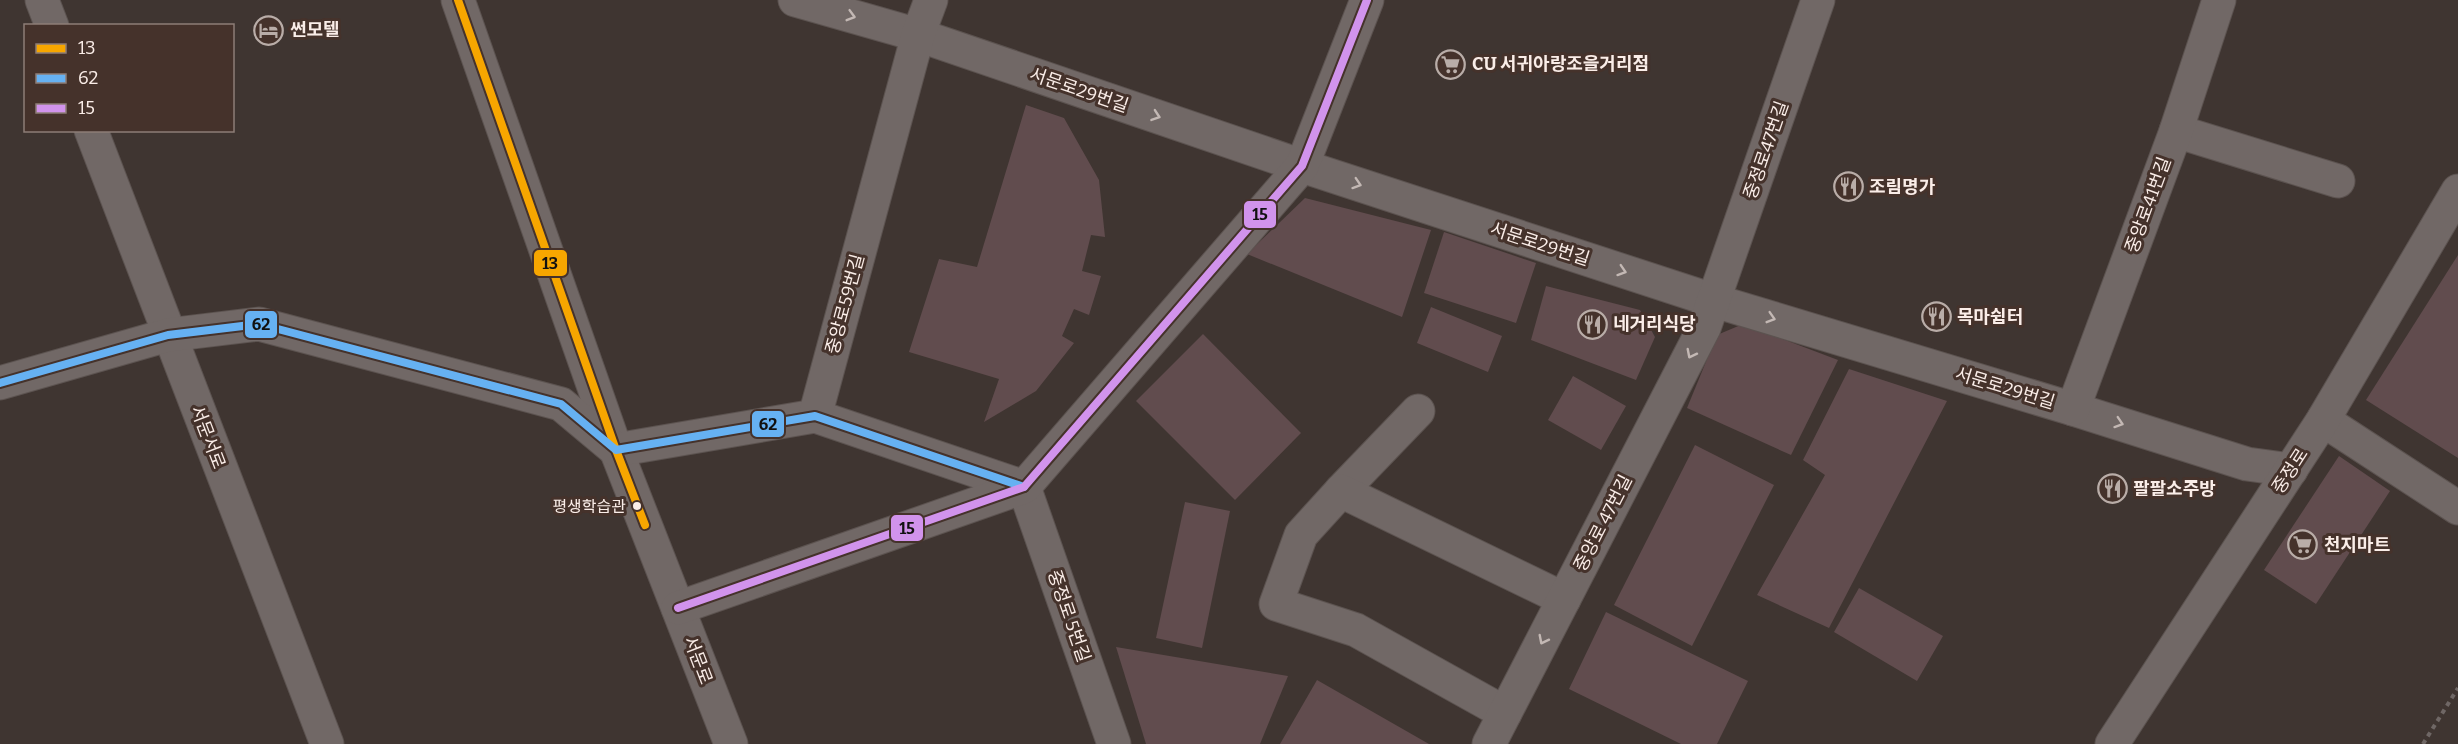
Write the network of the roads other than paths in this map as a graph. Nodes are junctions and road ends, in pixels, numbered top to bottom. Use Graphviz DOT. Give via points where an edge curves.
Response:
graph roads {
  1 [pos="42,0"];
  2 [pos="458,0"];
  3 [pos="795,0"];
  4 [pos="931,0"];
  5 [pos="1367,0"];
  6 [pos="1818,0"];
  7 [pos="2219,0"];
  8 [pos="51,24"];
  9 [pos="918,35"];
  10 [pos="2176,131"];
  11 [pos="92,132"];
  12 [pos="1302,166"];
  13 [pos="2338,181"];
  14 [pos="2458,191"];
  15 [pos="1715,301"];
  16 [pos="168,335"];
  17 [pos="0,383"];
  18 [pos="2073,408"];
  19 [pos="1418,411"];
  20 [pos="815,416"];
  21 [pos="2323,420"];
  22 [pos="616,450"];
  23 [pos="2291,470"];
  24 [pos="1023,487"];
  25 [pos="1341,491"];
  26 [pos="2458,508"];
  27 [pos="1564,599"];
  28 [pos="678,608"];
  29 [pos="1505,713"];
  30 [pos="327,744"];
  31 [pos="731,744"];
  32 [pos="1114,744"];
  33 [pos="1489,744"];
  34 [pos="2112,744"];
  1 -- 8 [label="street"];
  2 -- 22 [label="street, 서문로"];
  3 -- 9 [label="street, 서문로29번길, one-way"];
  4 -- 9 [label="street, 중앙로59번길"];
  5 -- 12 [label="street"];
  6 -- 15 [label="street, 중정로47번길"];
  7 -- 10 [label="street, 중앙로41번길"];
  9 -- 12 [label="street, 서문로29번길, one-way"];
  9 -- 20 [label="street, 중앙로59번길"];
  10 -- 13 [label="street"];
  10 -- 18 [label="street, 중앙로41번길"];
  11 -- 16 [label="street, 서문서로"];
  12 -- 15 [label="street, 서문로29번길, one-way"];
  12 -- 24 [label="street"];
  14 -- 21 [label="street, 중정로"];
  15 -- 18 [label="street, 서문로29번길, one-way"];
  15 -- 27 [label="street, 중앙로 47번길, one-way"];
  16 -- 17 [label="street"];
  16 -- 22 [label="street" via="259,324 561,404"];
  16 -- 30 [label="street, 서문서로"];
  18 -- 23 [label="street, 서문로29번길, one-way" via="2247,464"];
  19 -- 25 [label="street"];
  20 -- 22 [label="street"];
  20 -- 24 [label="street"];
  21 -- 23 [label="street, 중정로"];
  21 -- 26 [label="street"];
  22 -- 28 [label="street, 서문로"];
  23 -- 34 [label="street, 중정로"];
  24 -- 28 [label="street"];
  24 -- 32 [label="street, 중정로 5번길"];
  25 -- 27 [label="street"];
  25 -- 29 [label="street" via="1300,535 1276,604 1356,630"];
  27 -- 29 [label="street, 중앙로 47번길, one-way"];
  28 -- 31 [label="street, 서문로"];
  29 -- 33 [label="street, 중앙로 47번길"];
}
